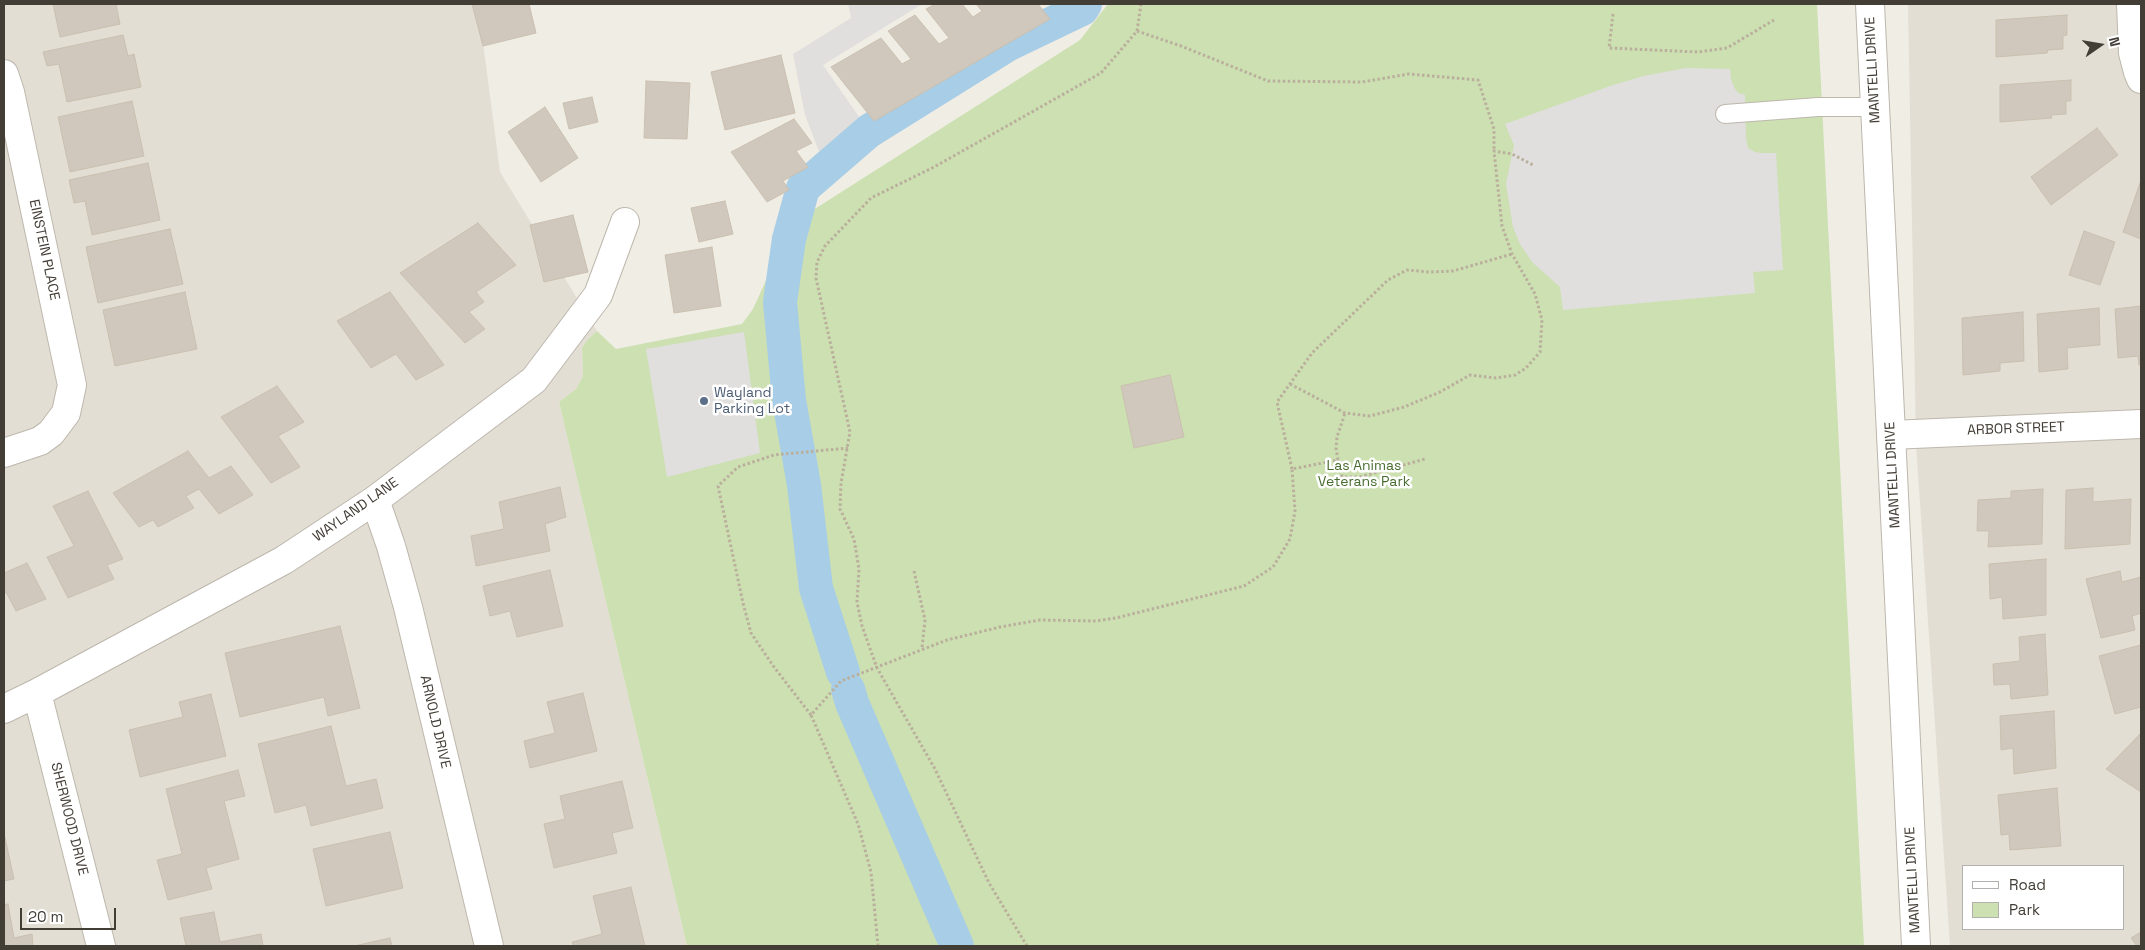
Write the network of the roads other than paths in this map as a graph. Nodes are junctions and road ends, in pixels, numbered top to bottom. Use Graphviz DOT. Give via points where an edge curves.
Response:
graph roads {
  1 [pos="1870,4"];
  2 [pos="2131,4"];
  3 [pos="4,74"];
  4 [pos="2141,79"];
  5 [pos="1875,107"];
  6 [pos="1725,114"];
  7 [pos="625,222"];
  8 [pos="2141,424"];
  9 [pos="1891,436"];
  10 [pos="4,453"];
  11 [pos="375,500"];
  12 [pos="37,693"];
  13 [pos="4,708"];
  14 [pos="101,946"];
  15 [pos="489,946"];
  16 [pos="1916,946"];
  1 -- 5 [label="street, MANTELLI DRIVE"];
  2 -- 4 [label="street" via="2133,53"];
  3 -- 10 [label="street, EINSTEIN PLACE" via="70,373 70,398 58,425 40,441"];
  5 -- 6 [label="lane" via="1818,107"];
  5 -- 9 [label="street, MANTELLI DRIVE"];
  7 -- 11 [label="street, WAYLAND LANE" via="598,295 534,380"];
  8 -- 9 [label="street, ARBOR STREET"];
  9 -- 16 [label="street, MANTELLI DRIVE"];
  11 -- 12 [label="street, WAYLAND LANE" via="284,560"];
  11 -- 15 [label="street, ARNOLD DRIVE" via="408,607"];
  12 -- 13 [label="street, WAYLAND LANE"];
  12 -- 14 [label="street, SHERWOOD DRIVE"];
}
